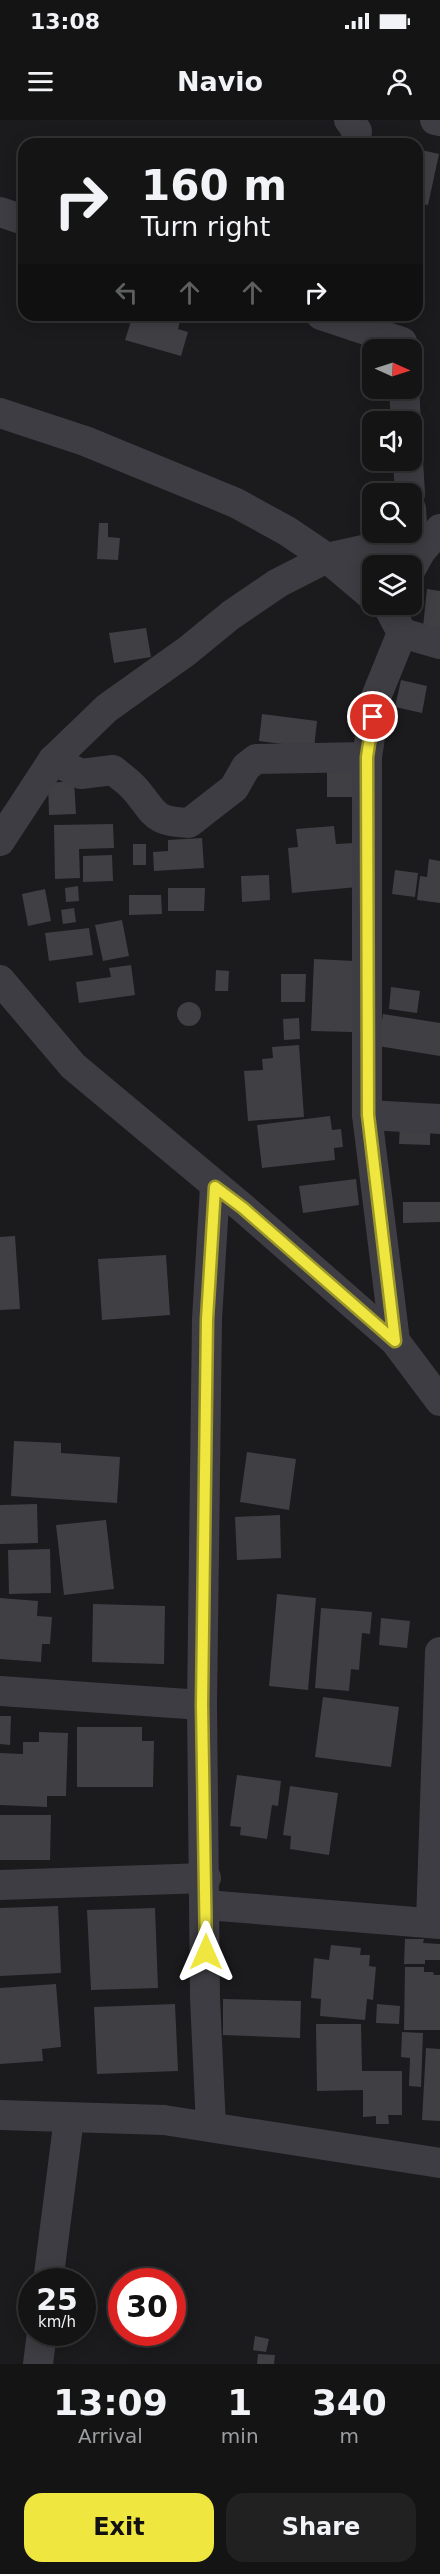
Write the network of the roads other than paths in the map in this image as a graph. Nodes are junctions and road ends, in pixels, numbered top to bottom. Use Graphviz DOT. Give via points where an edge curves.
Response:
graph roads {
  1 [pos="349,120"];
  2 [pos="435,120"];
  3 [pos="440,121"];
  4 [pos="356,138"];
  5 [pos="0,212"];
  6 [pos="18,218"];
  7 [pos="344,321"];
  8 [pos="399,335"];
  9 [pos="0,413"];
  10 [pos="421,547"];
  11 [pos="327,558"];
  12 [pos="362,588"];
  13 [pos="387,615"];
  14 [pos="396,615"];
  15 [pos="440,644"];
  16 [pos="367,757"];
  17 [pos="53,760"];
  18 [pos="0,841"];
  19 [pos="0,980"];
  20 [pos="368,1115"];
  21 [pos="440,1119"];
  22 [pos="215,1187"];
  23 [pos="395,1341"];
  24 [pos="440,1401"];
  25 [pos="440,1652"];
  26 [pos="0,1691"];
  27 [pos="202,1705"];
  28 [pos="0,1885"];
  29 [pos="206,1891"];
  30 [pos="436,1923"];
  31 [pos="0,2115"];
  32 [pos="69,2118"];
  33 [pos="211,2127"];
  34 [pos="440,2163"];
  35 [pos="50,2268"];
  36 [pos="40,2346"];
  37 [pos="38,2364"];
  1 -- 4 [label="street" via="357,131"];
  2 -- 3 [label="street"];
  5 -- 6 [label="street"];
  7 -- 8 [label="street"];
  9 -- 11 [label="street" via="85,441 236,503"];
  10 -- 11 [label="street"];
  11 -- 12 [label="street"];
  11 -- 17 [label="street" via="278,583 231,615 107,708"];
  13 -- 16 [label="street"];
  14 -- 15 [label="street"];
  16 -- 17 [label="street" via="256,759 246,767 234,788 189,824 168,822 153,815 113,770 81,774"];
  16 -- 20 [label="street"];
  17 -- 18 [label="street"];
  19 -- 22 [label="street" via="73,1066"];
  20 -- 21 [label="street"];
  20 -- 23 [label="street"];
  22 -- 23 [label="street"];
  22 -- 27 [label="street" via="207,1331"];
  23 -- 24 [label="street"];
  25 -- 30 [label="street"];
  26 -- 27 [label="street"];
  27 -- 29 [label="street"];
  28 -- 29 [label="street"];
  29 -- 30 [label="street"];
  29 -- 33 [label="street" via="205,1998"];
  31 -- 32 [label="street"];
  32 -- 33 [label="street" via="164,2120"];
  32 -- 35 [label="street"];
  33 -- 34 [label="street"];
  36 -- 37 [label="street"];
}
